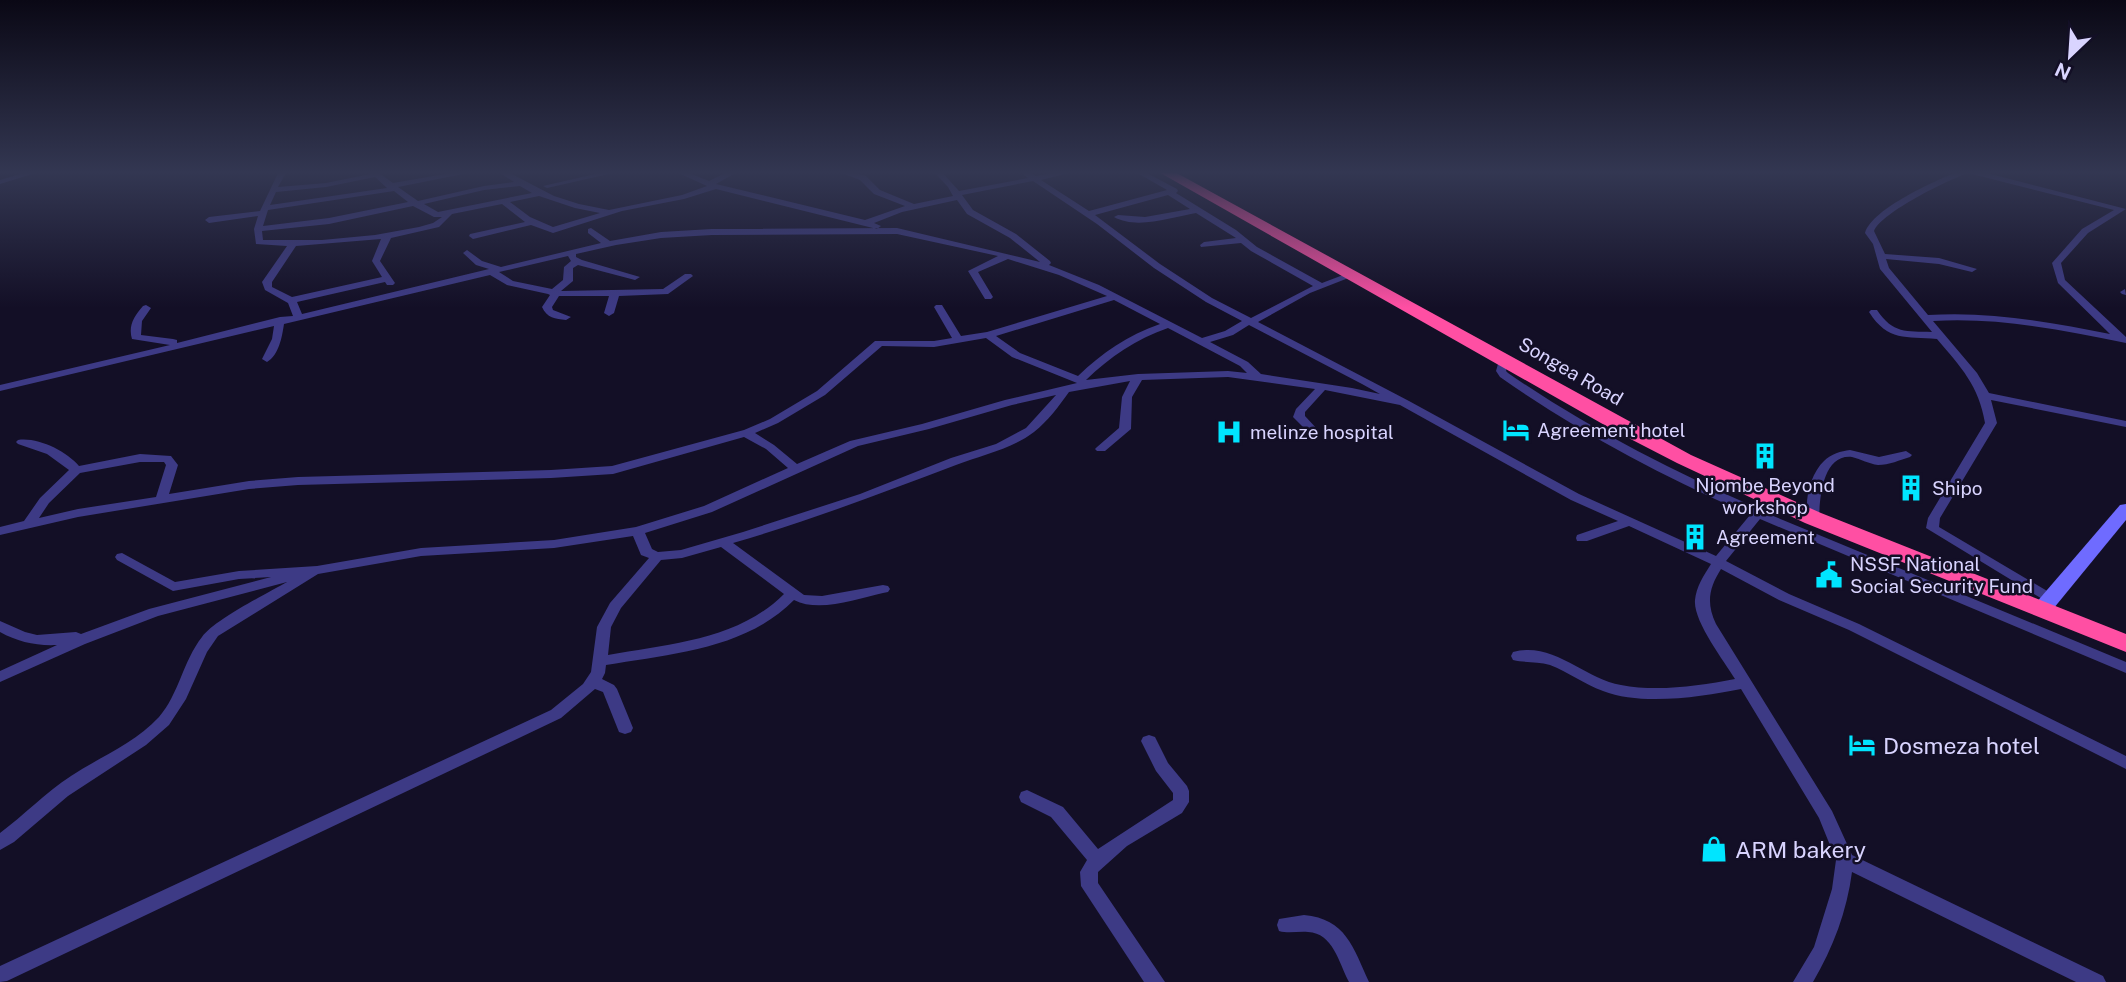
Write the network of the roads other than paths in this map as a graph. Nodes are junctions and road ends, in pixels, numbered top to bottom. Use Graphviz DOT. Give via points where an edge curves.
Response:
graph roads {
  1 [pos="228,217"];
  2 [pos="262,217"];
  3 [pos="349,217"];
  4 [pos="445,217"];
  5 [pos="524,217"];
  6 [pos="595,217"];
  7 [pos="840,217"];
  8 [pos="884,217"];
  9 [pos="979,217"];
  10 [pos="1093,217"];
  11 [pos="1118,217"];
  12 [pos="1164,217"];
  13 [pos="1207,217"];
  14 [pos="1246,217"];
  15 [pos="1882,217"];
  16 [pos="2109,217"];
  17 [pos="209,220"];
  18 [pos="535,222"];
  19 [pos="865,223"];
  20 [pos="258,229"];
  21 [pos="591,231"];
  22 [pos="897,231"];
  23 [pos="388,234"];
  24 [pos="473,236"];
  25 [pos="1242,240"];
  26 [pos="295,242"];
  27 [pos="607,243"];
  28 [pos="1204,245"];
  29 [pos="572,251"];
  30 [pos="467,253"];
  31 [pos="1006,256"];
  32 [pos="1881,256"];
  33 [pos="577,261"];
  34 [pos="1972,269"];
  35 [pos="496,270"];
  36 [pos="1062,273"];
  37 [pos="1351,275"];
  38 [pos="688,276"];
  39 [pos="635,277"];
  40 [pos="387,279"];
  41 [pos="1321,286"];
  42 [pos="615,292"];
  43 [pos="398,293"];
  44 [pos="554,293"];
  45 [pos="988,297"];
  46 [pos="1115,297"];
  47 [pos="291,300"];
  48 [pos="939,307"];
  49 [pos="146,308"];
  50 [pos="1874,312"];
  51 [pos="609,313"];
  52 [pos="298,316"];
  53 [pos="566,317"];
  54 [pos="1928,318"];
  55 [pos="280,320"];
  56 [pos="1250,322"];
  57 [pos="1167,325"];
  58 [pos="988,335"];
  59 [pos="1942,336"];
  60 [pos="2123,339"];
  61 [pos="958,340"];
  62 [pos="1201,342"];
  63 [pos="179,344"];
  64 [pos="267,359"];
  65 [pos="1504,359"];
  66 [pos="1138,377"];
  67 [pos="1259,377"];
  68 [pos="1084,382"];
  69 [pos="1322,387"];
  70 [pos="0,388"];
  71 [pos="1065,390"];
  72 [pos="1986,396"];
  73 [pos="1405,403"];
  74 [pos="2039,407"];
  75 [pos="1990,413"];
  76 [pos="2126,424"];
  77 [pos="1312,430"];
  78 [pos="746,432"];
  79 [pos="22,442"];
  80 [pos="1101,449"];
  81 [pos="1906,455"];
  82 [pos="76,470"];
  83 [pos="797,470"];
  84 [pos="162,499"];
  85 [pos="1773,500"];
  86 [pos="2126,509"];
  87 [pos="1756,513"];
  88 [pos="1813,518"];
  89 [pos="1629,522"];
  90 [pos="29,524"];
  91 [pos="0,531"];
  92 [pos="638,531"];
  93 [pos="1582,538"];
  94 [pos="723,542"];
  95 [pos="657,556"];
  96 [pos="122,557"];
  97 [pos="1720,563"];
  98 [pos="317,570"];
  99 [pos="883,589"];
  100 [pos="792,594"];
  101 [pos="2045,604"];
  102 [pos="0,626"];
  103 [pos="95,634"];
  104 [pos="2126,643"];
  105 [pos="1518,656"];
  106 [pos="601,661"];
  107 [pos="2126,668"];
  108 [pos="0,677"];
  109 [pos="593,681"];
  110 [pos="1744,683"];
  111 [pos="625,728"];
  112 [pos="1149,741"];
  113 [pos="2126,763"];
  114 [pos="1027,797"];
  115 [pos="0,843"];
  116 [pos="1845,860"];
  117 [pos="1098,861"];
  118 [pos="1286,925"];
  119 [pos="0,975"];
  120 [pos="1155,982"];
  121 [pos="1359,982"];
  122 [pos="1803,982"];
  123 [pos="2096,982"];
  1 -- 17 [label="street"];
  2 -- 20 [label="street"];
  3 -- 20 [label="street"];
  4 -- 23 [label="street" via="438,224"];
  5 -- 18 [label="street"];
  6 -- 18 [label="street" via="553,230"];
  7 -- 19 [label="street"];
  8 -- 19 [label="street"];
  9 -- 36 [label="street"];
  10 -- 56 [label="street" via="1157,266"];
  11 -- 12 [label="street"];
  13 -- 25 [label="street"];
  14 -- 37 [label="highway, Songea Road"];
  15 -- 32 [label="street" via="1869,233"];
  16 -- 60 [label="street" via="2085,231 2056,268 2062,281"];
  18 -- 24 [label="street"];
  19 -- 22 [label="street"];
  20 -- 26 [label="street" via="259,242"];
  21 -- 27 [label="street"];
  22 -- 27 [label="street" via="712,232"];
  22 -- 31 [label="street"];
  23 -- 26 [label="street"];
  23 -- 40 [label="street" via="376,261"];
  25 -- 28 [label="street"];
  25 -- 41 [label="street"];
  26 -- 47 [label="street" via="267,282 268,288"];
  27 -- 29 [label="street"];
  29 -- 33 [label="street"];
  29 -- 35 [label="street"];
  30 -- 35 [label="street"];
  31 -- 36 [label="street"];
  31 -- 45 [label="street" via="973,271"];
  32 -- 34 [label="street"];
  32 -- 54 [label="street" via="1885,269"];
  33 -- 39 [label="street"];
  33 -- 44 [label="street" via="569,267 568,281"];
  35 -- 43 [label="street"];
  35 -- 44 [label="street" via="510,283"];
  36 -- 46 [label="street"];
  37 -- 41 [label="street"];
  37 -- 65 [label="highway, Songea Road"];
  38 -- 42 [label="street" via="665,292"];
  40 -- 43 [label="street"];
  40 -- 47 [label="street"];
  41 -- 56 [label="street"];
  42 -- 44 [label="street"];
  42 -- 51 [label="street"];
  43 -- 52 [label="street"];
  44 -- 53 [label="street" via="548,311"];
  46 -- 57 [label="street"];
  46 -- 58 [label="street"];
  47 -- 52 [label="street"];
  48 -- 61 [label="street"];
  49 -- 63 [label="street" via="138,316 136,337"];
  50 -- 59 [label="street" via="1892,333"];
  52 -- 55 [label="street"];
  54 -- 59 [label="street"];
  54 -- 60 [label="street" via="1961,316 2045,324"];
  55 -- 63 [label="street"];
  55 -- 64 [label="street"];
  56 -- 62 [label="street"];
  56 -- 73 [label="street"];
  57 -- 62 [label="street"];
  57 -- 68 [label="street" via="1107,356"];
  58 -- 61 [label="street"];
  58 -- 68 [label="street" via="1016,355"];
  59 -- 72 [label="street"];
  61 -- 78 [label="street" via="874,345 821,393 774,422"];
  62 -- 67 [label="street"];
  63 -- 70 [label="street"];
  65 -- 85 [label="highway, Songea Road" via="1622,427"];
  65 -- 87 [label="street" via="1501,371 1530,394 1662,469"];
  66 -- 67 [label="street"];
  66 -- 68 [label="street"];
  66 -- 80 [label="street" via="1127,397 1125,429"];
  67 -- 69 [label="street"];
  68 -- 71 [label="street"];
  69 -- 73 [label="street"];
  69 -- 77 [label="street" via="1300,411 1299,417"];
  71 -- 83 [label="street" via="854,443"];
  71 -- 94 [label="street" via="1030,430 1000,446 864,497"];
  72 -- 74 [label="street"];
  72 -- 75 [label="street"];
  73 -- 89 [label="street"];
  74 -- 75 [label="street"];
  74 -- 76 [label="street"];
  75 -- 101 [label="street" via="1991,423 1934,518 1933,528"];
  78 -- 83 [label="street"];
  78 -- 84 [label="street" via="613,470 298,481"];
  79 -- 82 [label="street" via="54,454"];
  81 -- 88 [label="street" via="1879,461 1847,454 1830,461 1815,491"];
  82 -- 84 [label="street" via="140,458 167,459 173,465"];
  82 -- 90 [label="street" via="44,501"];
  83 -- 92 [label="street" via="698,513"];
  84 -- 90 [label="street"];
  85 -- 87 [label="street"];
  85 -- 88 [label="highway, Songea Road"];
  86 -- 101 [label="street"];
  87 -- 97 [label="street"];
  87 -- 107 [label="street"];
  88 -- 101 [label="highway, Songea Road"];
  89 -- 93 [label="street"];
  89 -- 97 [label="street"];
  90 -- 91 [label="street"];
  92 -- 95 [label="street" via="646,552"];
  92 -- 98 [label="street" via="554,544 421,552"];
  94 -- 95 [label="street"];
  94 -- 100 [label="street"];
  95 -- 106 [label="street" via="615,606 604,627"];
  96 -- 98 [label="street" via="173,587 239,575"];
  97 -- 110 [label="street" via="1702,596 1703,607"];
  97 -- 113 [label="street"];
  98 -- 103 [label="street" via="154,612"];
  98 -- 115 [label="street" via="213,633 163,722 62,790"];
  99 -- 100 [label="street" via="822,601"];
  100 -- 106 [label="street" via="767,619 744,629"];
  101 -- 104 [label="highway, Songea Road"];
  102 -- 103 [label="street" via="32,641"];
  103 -- 108 [label="street"];
  105 -- 110 [label="street" via="1557,661 1618,690 1704,689"];
  106 -- 109 [label="street"];
  109 -- 111 [label="street" via="609,689"];
  109 -- 119 [label="street" via="556,714"];
  110 -- 116 [label="street" via="1826,816"];
  112 -- 117 [label="street" via="1181,791 1181,802"];
  114 -- 117 [label="street" via="1057,812"];
  116 -- 122 [label="street" via="1822,950"];
  116 -- 123 [label="street"];
  117 -- 120 [label="street" via="1091,866 1090,886"];
  118 -- 121 [label="street" via="1314,922 1330,929"];
}
